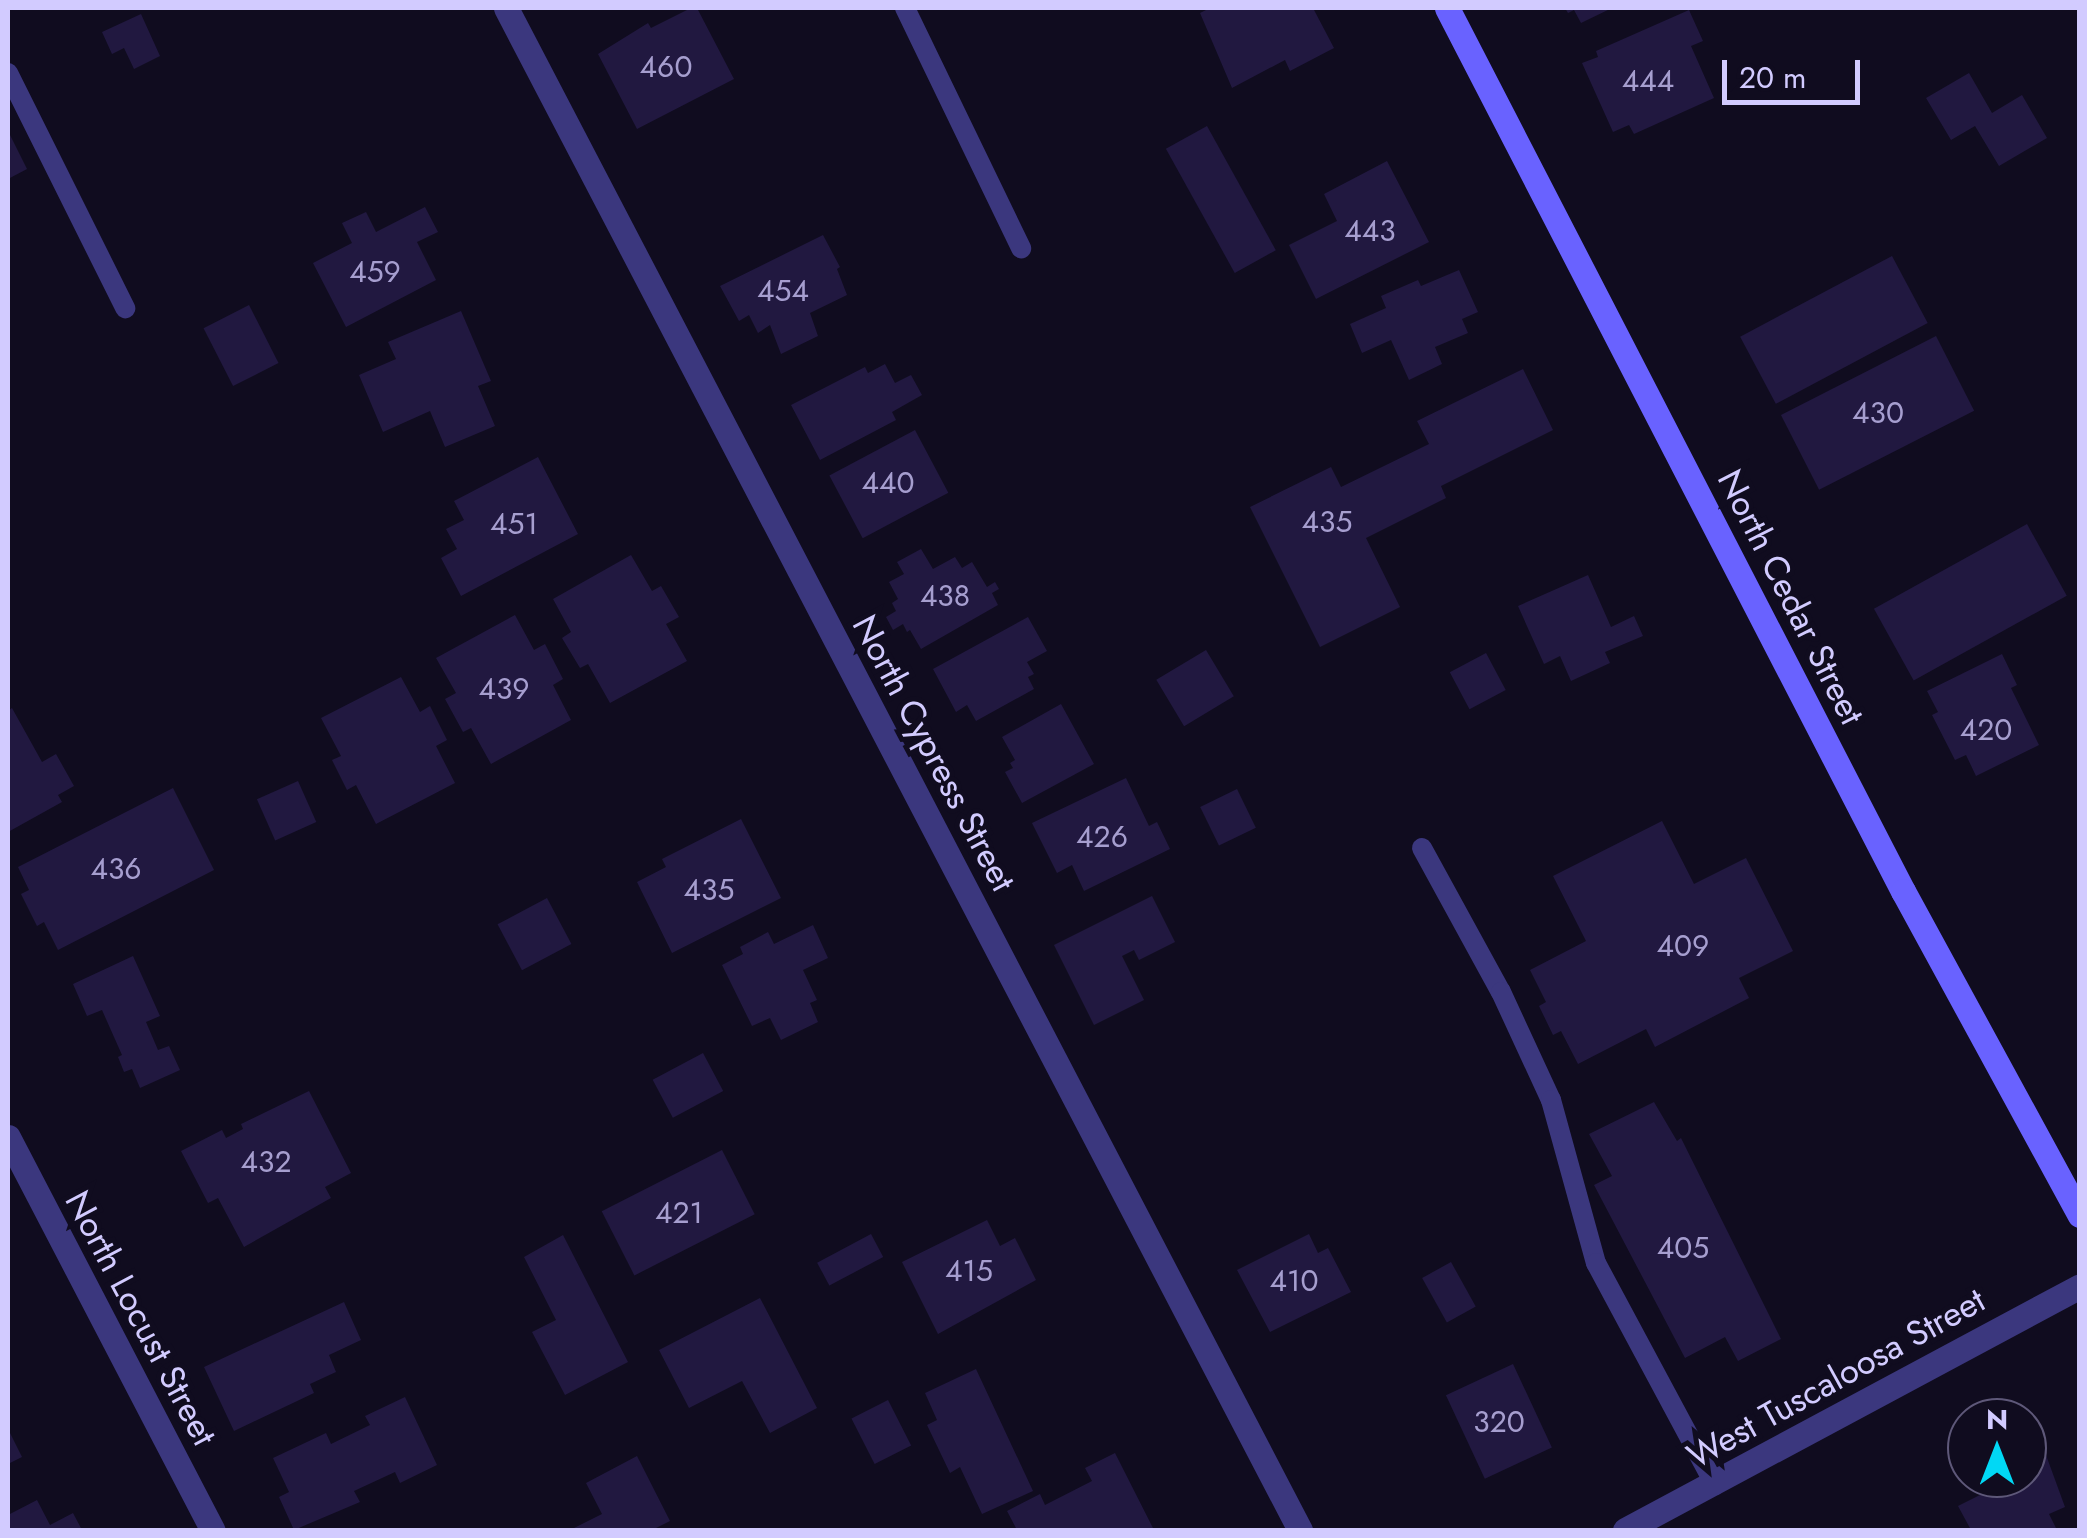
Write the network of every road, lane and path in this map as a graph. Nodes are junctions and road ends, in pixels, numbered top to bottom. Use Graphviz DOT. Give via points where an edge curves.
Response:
graph roads {
  1 [pos="506,8"];
  2 [pos="905,8"];
  3 [pos="1447,8"];
  4 [pos="8,74"];
  5 [pos="1021,248"];
  6 [pos="125,308"];
  7 [pos="1422,848"];
  8 [pos="8,1137"];
  9 [pos="2080,1215"];
  10 [pos="2080,1286"];
  11 [pos="1715,1485"];
  12 [pos="213,1530"];
  13 [pos="1300,1530"];
  14 [pos="1625,1530"];
  1 -- 13 [label="street, North Cypress Street"];
  2 -- 5 [label="lane"];
  3 -- 9 [label="street, North Cedar Street" via="1903,890"];
  4 -- 6 [label="lane"];
  7 -- 11 [label="lane" via="1551,1100 1596,1263"];
  8 -- 12 [label="street, North Locust Street"];
  10 -- 11 [label="street, West Tuscaloosa Street"];
  11 -- 14 [label="street, West Tuscaloosa Street"];
}
